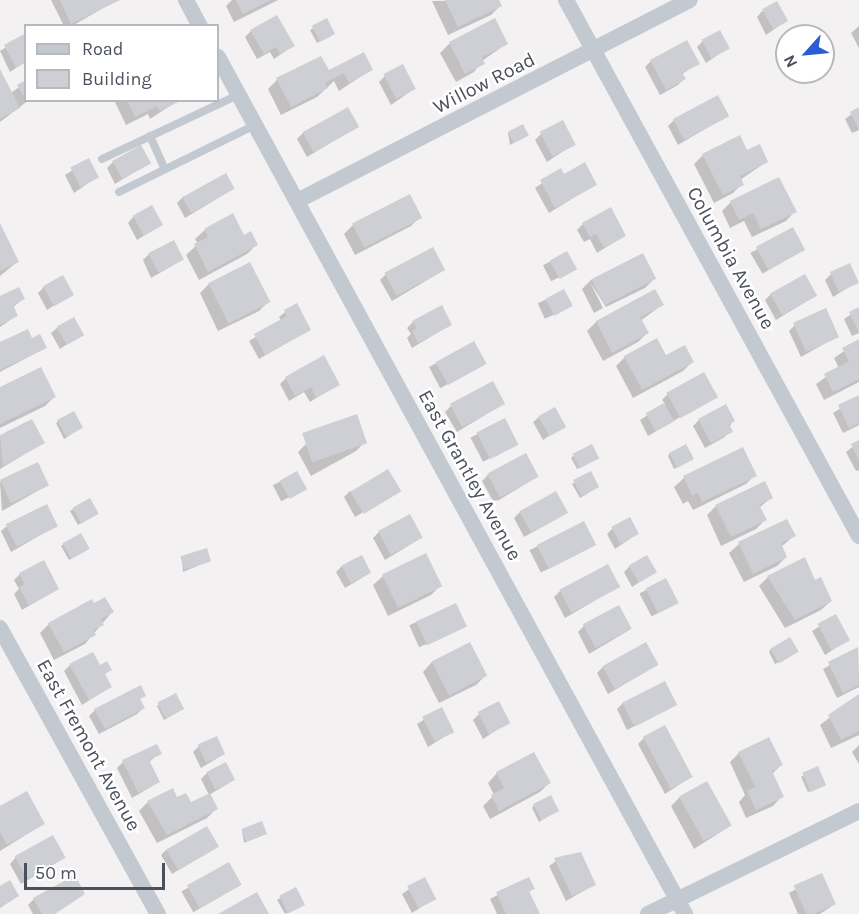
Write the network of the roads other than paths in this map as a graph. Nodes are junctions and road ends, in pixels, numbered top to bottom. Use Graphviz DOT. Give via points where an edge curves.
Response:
graph roads {
  1 [pos="186,0"];
  2 [pos="567,0"];
  3 [pos="689,0"];
  4 [pos="199,24"];
  5 [pos="593,50"];
  6 [pos="219,59"];
  7 [pos="238,95"];
  8 [pos="255,125"];
  9 [pos="150,136"];
  10 [pos="102,159"];
  11 [pos="165,169"];
  12 [pos="119,192"];
  13 [pos="297,201"];
  14 [pos="859,536"];
  15 [pos="0,628"];
  16 [pos="859,811"];
  17 [pos="681,907"];
  18 [pos="158,914"];
  19 [pos="648,914"];
  1 -- 4 [label="street"];
  2 -- 5 [label="street, Columbia Avenue"];
  3 -- 5 [label="street, Willow Road"];
  5 -- 13 [label="street, Willow Road"];
  5 -- 14 [label="street, Columbia Avenue"];
  6 -- 7 [label="street, East Grantley Avenue"];
  7 -- 8 [label="street, East Grantley Avenue"];
  7 -- 9 [label="lane"];
  8 -- 11 [label="lane"];
  8 -- 13 [label="street, East Grantley Avenue"];
  9 -- 10 [label="lane"];
  9 -- 11 [label="lane"];
  11 -- 12 [label="lane"];
  13 -- 17 [label="street, East Grantley Avenue"];
  15 -- 18 [label="street, East Fremont Avenue"];
  16 -- 17 [label="street"];
  17 -- 19 [label="street"];
}
